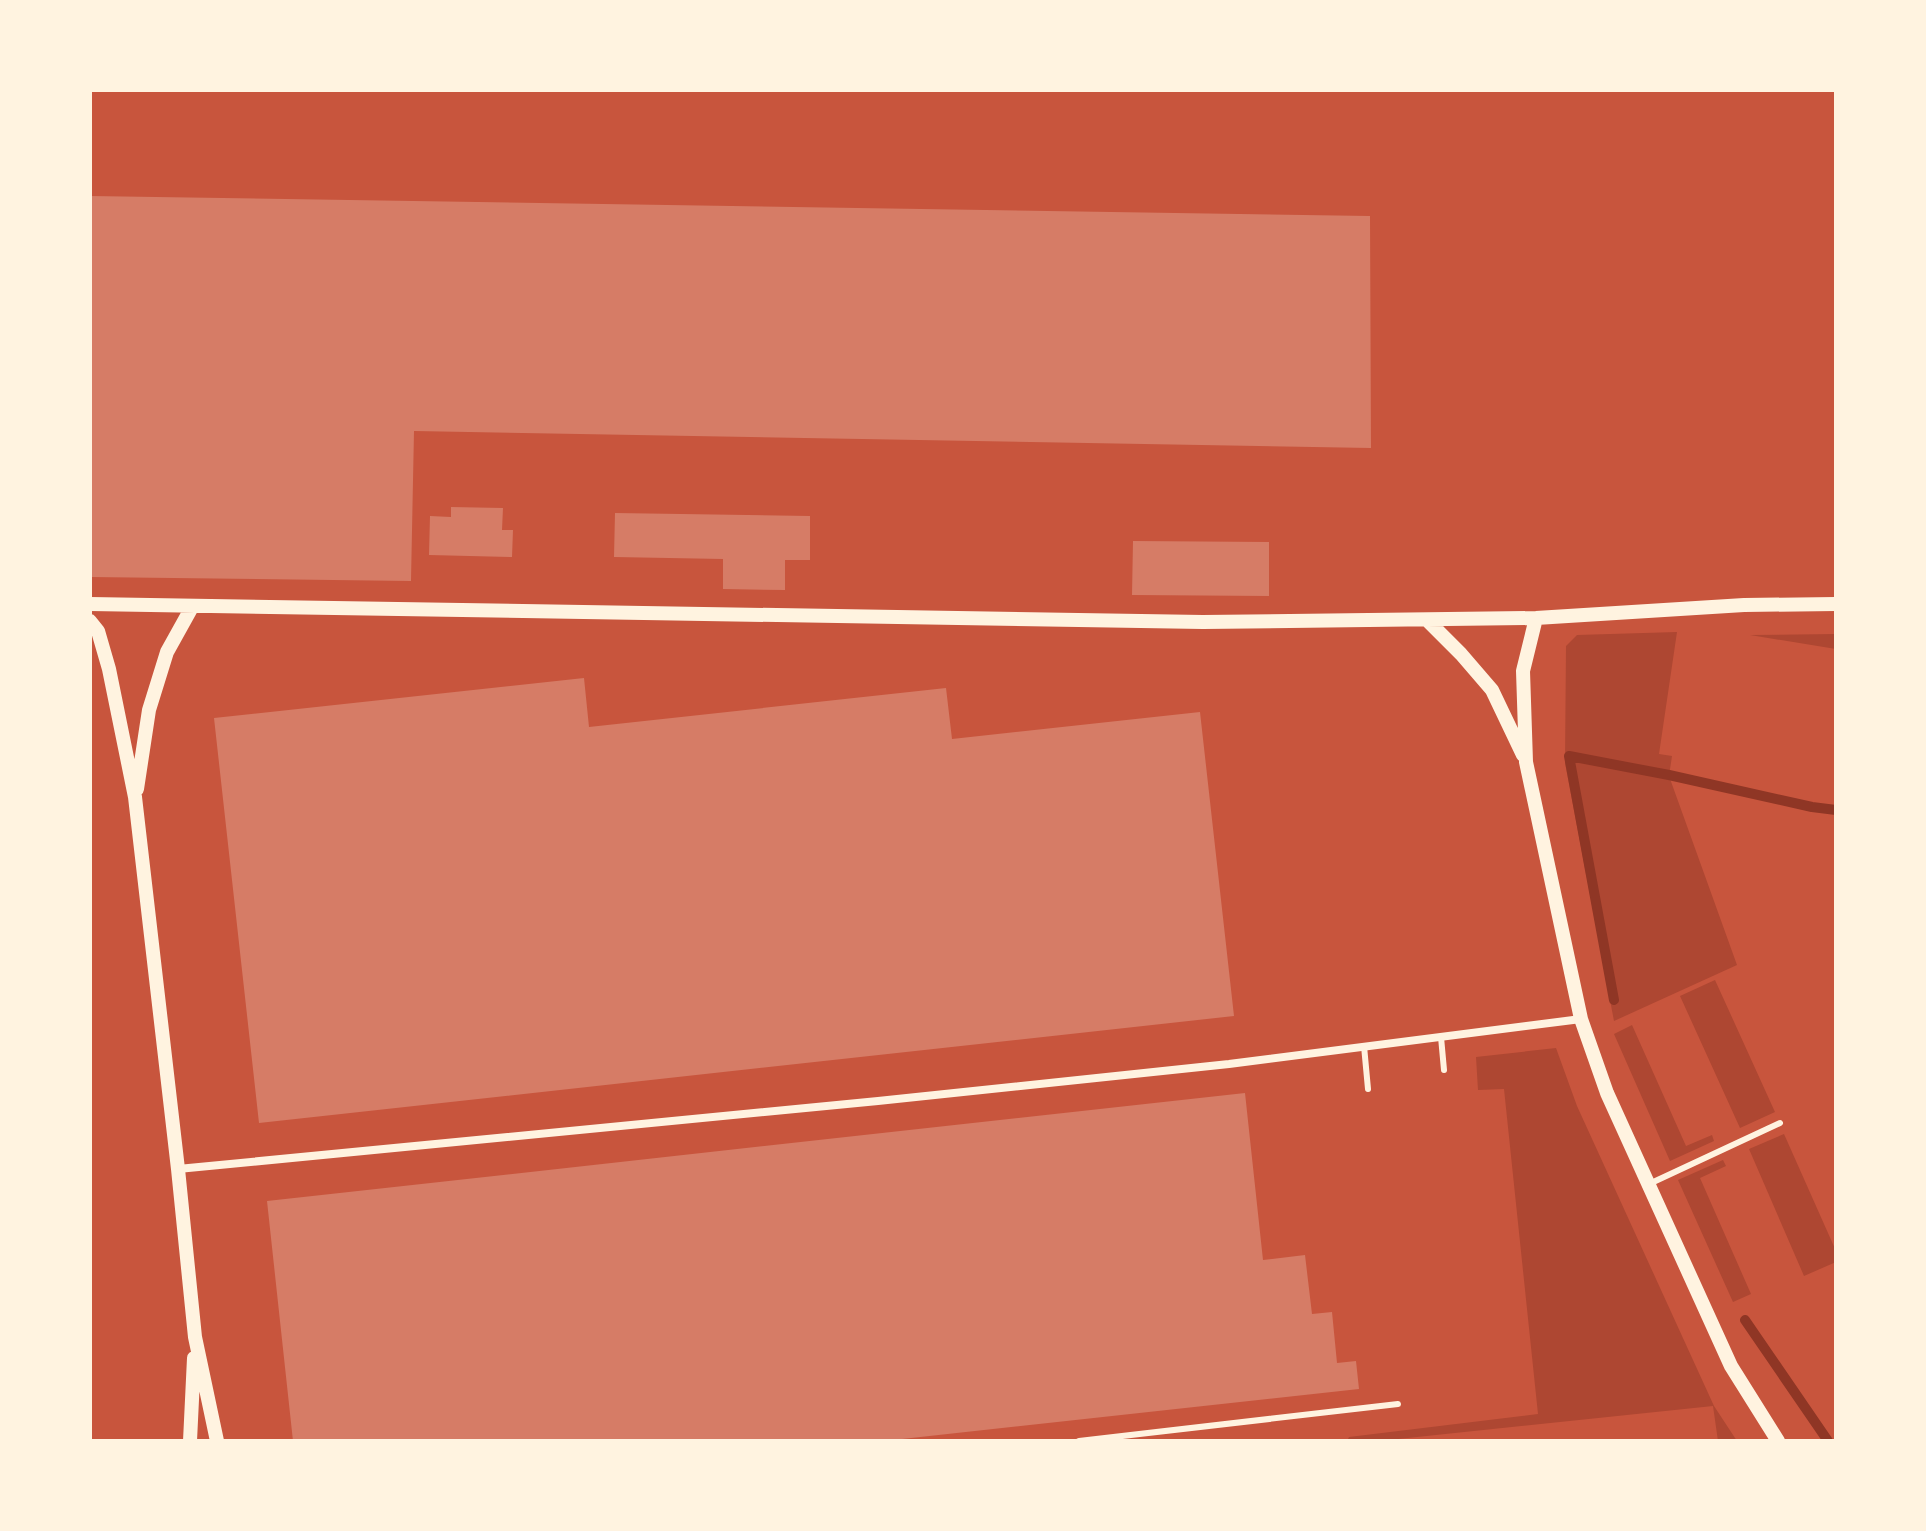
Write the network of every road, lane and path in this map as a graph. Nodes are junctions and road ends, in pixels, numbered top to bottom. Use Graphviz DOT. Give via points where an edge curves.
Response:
graph roads {
  1 [pos="90,604"];
  2 [pos="1836,604"];
  3 [pos="192,607"];
  4 [pos="1536,618"];
  5 [pos="1427,620"];
  6 [pos="90,621"];
  7 [pos="1526,762"];
  8 [pos="135,797"];
  9 [pos="1581,1019"];
  10 [pos="1441,1037"];
  11 [pos="1364,1046"];
  12 [pos="1444,1070"];
  13 [pos="1368,1089"];
  14 [pos="1780,1123"];
  15 [pos="178,1169"];
  16 [pos="1649,1184"];
  17 [pos="195,1337"];
  18 [pos="1398,1404"];
  19 [pos="190,1441"];
  20 [pos="217,1441"];
  21 [pos="1079,1441"];
  22 [pos="1778,1441"];
  1 -- 3 [label="street"];
  2 -- 4 [label="street"];
  3 -- 5 [label="street" via="1203,622"];
  3 -- 8 [label="street" via="167,652 149,710"];
  4 -- 5 [label="street"];
  4 -- 7 [label="street" via="1523,671"];
  5 -- 7 [label="street" via="1492,690"];
  6 -- 8 [label="street" via="109,669"];
  7 -- 9 [label="street"];
  8 -- 15 [label="street"];
  9 -- 10 [label="street"];
  9 -- 16 [label="street" via="1607,1093"];
  10 -- 11 [label="street"];
  10 -- 12 [label="lane"];
  11 -- 13 [label="lane"];
  11 -- 15 [label="street" via="878,1101"];
  14 -- 16 [label="lane"];
  15 -- 17 [label="street"];
  16 -- 22 [label="street" via="1731,1366"];
  17 -- 19 [label="street"];
  17 -- 20 [label="street"];
  18 -- 21 [label="lane"];
}
